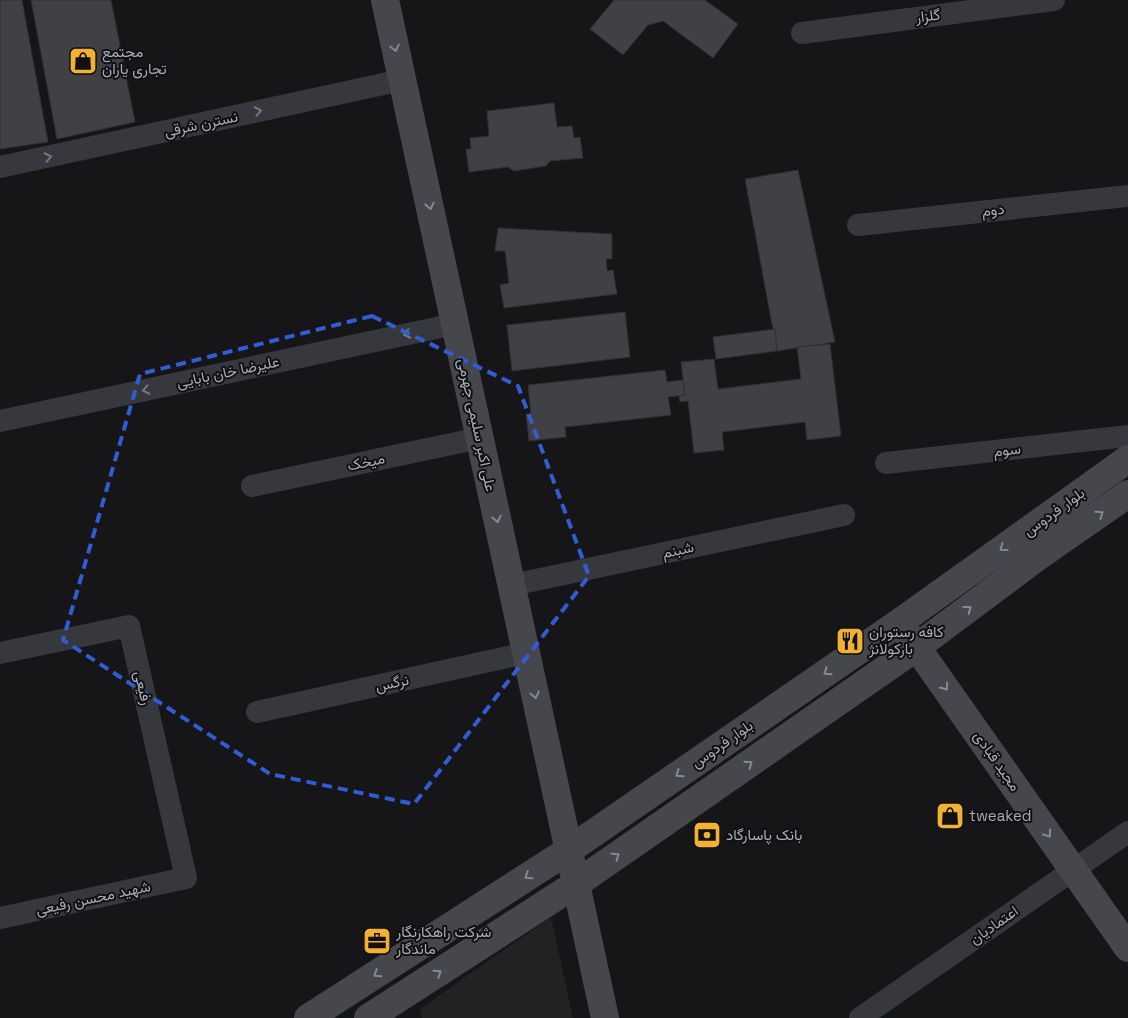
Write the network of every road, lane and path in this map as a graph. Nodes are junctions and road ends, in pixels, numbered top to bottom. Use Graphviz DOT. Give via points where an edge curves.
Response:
graph roads {
  1 [pos="385,0"];
  2 [pos="1054,0"];
  3 [pos="802,33"];
  4 [pos="402,80"];
  5 [pos="0,167"];
  6 [pos="1128,196"];
  7 [pos="858,225"];
  8 [pos="455,324"];
  9 [pos="0,421"];
  10 [pos="1128,436"];
  11 [pos="480,438"];
  12 [pos="1128,459"];
  13 [pos="886,463"];
  14 [pos="252,486"];
  15 [pos="1128,494"];
  16 [pos="844,515"];
  17 [pos="512,585"];
  18 [pos="900,622"];
  19 [pos="917,647"];
  20 [pos="0,653"];
  21 [pos="526,653"];
  22 [pos="257,712"];
  23 [pos="1128,832"];
  24 [pos="569,850"];
  25 [pos="1073,870"];
  26 [pos="186,878"];
  27 [pos="576,884"];
  28 [pos="0,918"];
  29 [pos="1128,948"];
  30 [pos="308,1018"];
  31 [pos="368,1018"];
  32 [pos="605,1018"];
  33 [pos="860,1018"];
  1 -- 4 [label="main road, علی اکبر سلیمی جهرمی, one-way"];
  2 -- 3 [label="street, گلزار"];
  5 -- 4 [label="street, نسترن شرقی, one-way"];
  4 -- 8 [label="main road, علی اکبر سلیمی جهرمی, one-way"];
  6 -- 7 [label="street, دوم"];
  8 -- 9 [label="street, علیرضا خان بابایی, one-way"];
  8 -- 11 [label="main road, علی اکبر سلیمی جهرمی"];
  10 -- 13 [label="street, سوم"];
  11 -- 14 [label="street, میخک"];
  11 -- 17 [label="main road, علی اکبر سلیمی جهرمی, one-way"];
  12 -- 18 [label="main road, بلوار فردوس, one-way"];
  19 -- 15 [label="main road, بلوار فردوس, one-way"];
  16 -- 17 [label="street, شبنم"];
  17 -- 21 [label="main road, علی اکبر سلیمی جهرمی"];
  18 -- 19 [label="main road, مجید قبادی"];
  18 -- 24 [label="main road, بلوار فردوس, one-way"];
  19 -- 25 [label="main road, مجید قبادی, one-way"];
  27 -- 19 [label="main road, بلوار فردوس, one-way"];
  20 -- 26 [label="street, رفیعی" via="129,626"];
  21 -- 22 [label="street, نرگس"];
  21 -- 24 [label="main road, علی اکبر سلیمی جهرمی, one-way"];
  23 -- 25 [label="street, اعتمادیان"];
  24 -- 27 [label="main road, علی اکبر سلیمی جهرمی"];
  24 -- 30 [label="main road, بلوار فردوس, one-way"];
  25 -- 29 [label="main road, مجید قبادی"];
  25 -- 33 [label="street, اعتمادیان"];
  26 -- 28 [label="street, شهید محسن رفیعی"];
  31 -- 27 [label="main road, بلوار فردوس, one-way"];
  27 -- 32 [label="main road"];
}
